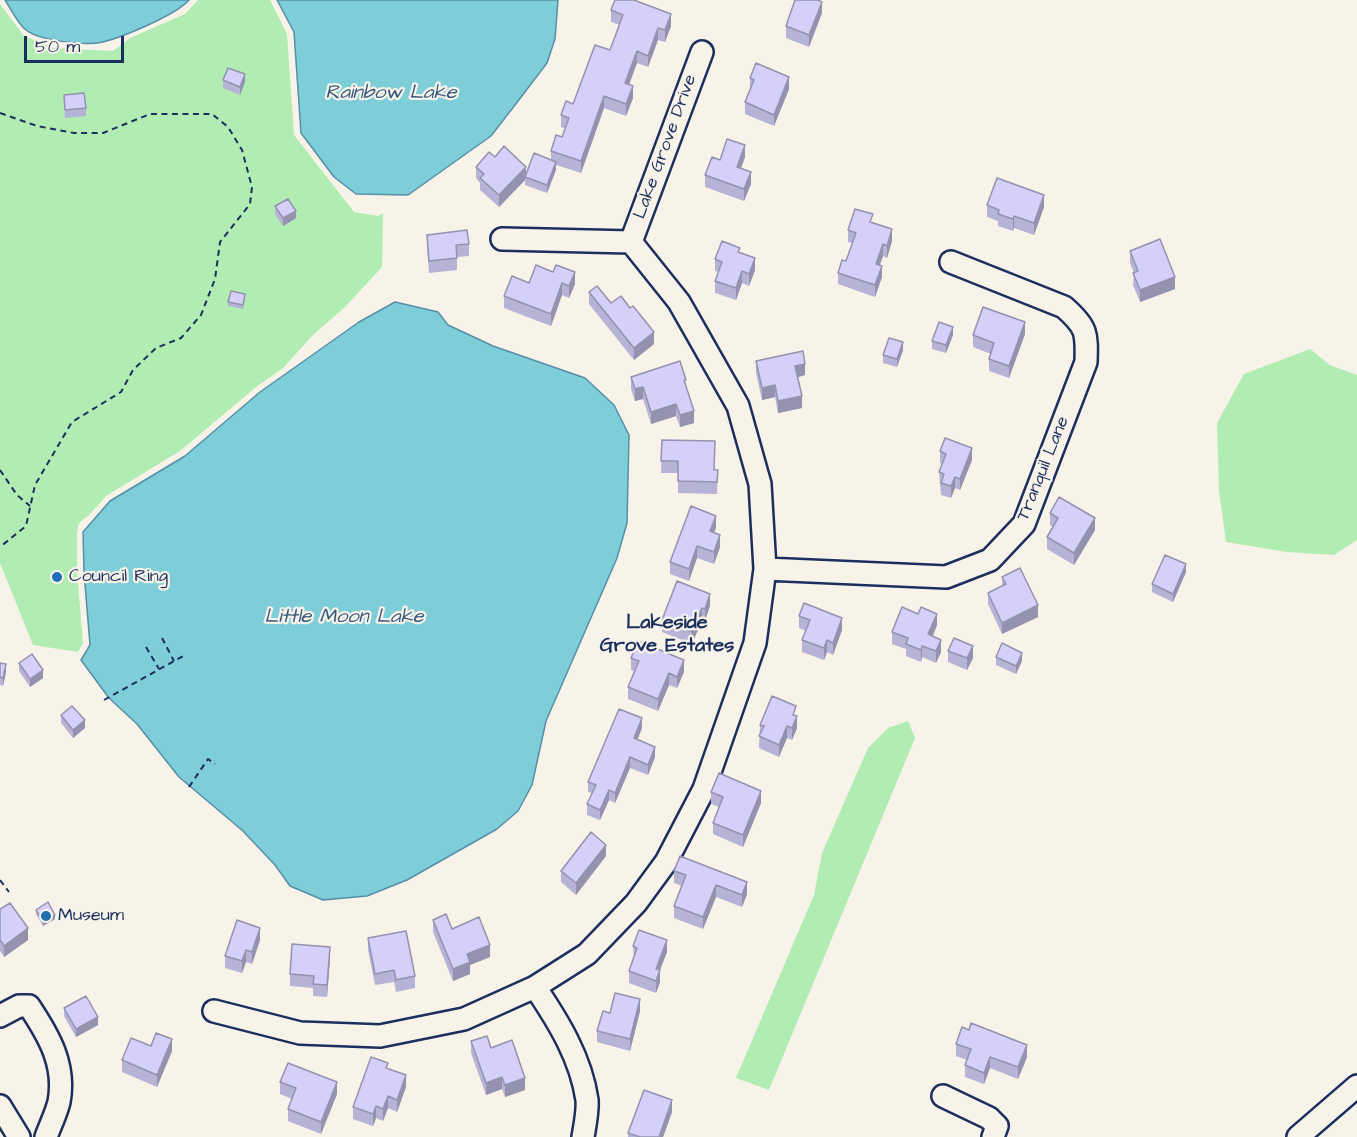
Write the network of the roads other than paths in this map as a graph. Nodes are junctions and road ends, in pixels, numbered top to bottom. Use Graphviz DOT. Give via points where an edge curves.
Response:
graph roads {
  1 [pos="702,52"];
  2 [pos="502,239"];
  3 [pos="631,242"];
  4 [pos="951,262"];
  5 [pos="765,568"];
  6 [pos="534,987"];
  7 [pos="214,1011"];
  8 [pos="0,1016"];
  9 [pos="1357,1086"];
  10 [pos="943,1096"];
  11 [pos="0,1106"];
  12 [pos="18,1137"];
  13 [pos="46,1137"];
  14 [pos="584,1137"];
  15 [pos="993,1137"];
  16 [pos="1298,1137"];
  1 -- 3 [label="street, Lake Grove Drive"];
  2 -- 3 [label="street, Lake Grove Drive"];
  3 -- 5 [label="street, Lake Grove Drive" via="679,302 738,406 760,484"];
  4 -- 5 [label="street, Tranquil Lane" via="1064,307 1078,320 1087,337 1086,362 1024,524 990,560 946,577"];
  5 -- 6 [label="street, Lake Grove Drive" via="754,643 704,789 666,861 636,903 588,954"];
  6 -- 7 [label="street, Lake Grove Drive" via="464,1019 380,1036 300,1033"];
  6 -- 14 [label="street" via="558,1021 577,1062 587,1101"];
  8 -- 13 [label="street" via="29,1006 61,1070 58,1103"];
  9 -- 16 [label="street"];
  10 -- 15 [label="street" via="989,1118 997,1126"];
  11 -- 12 [label="street"];
}
